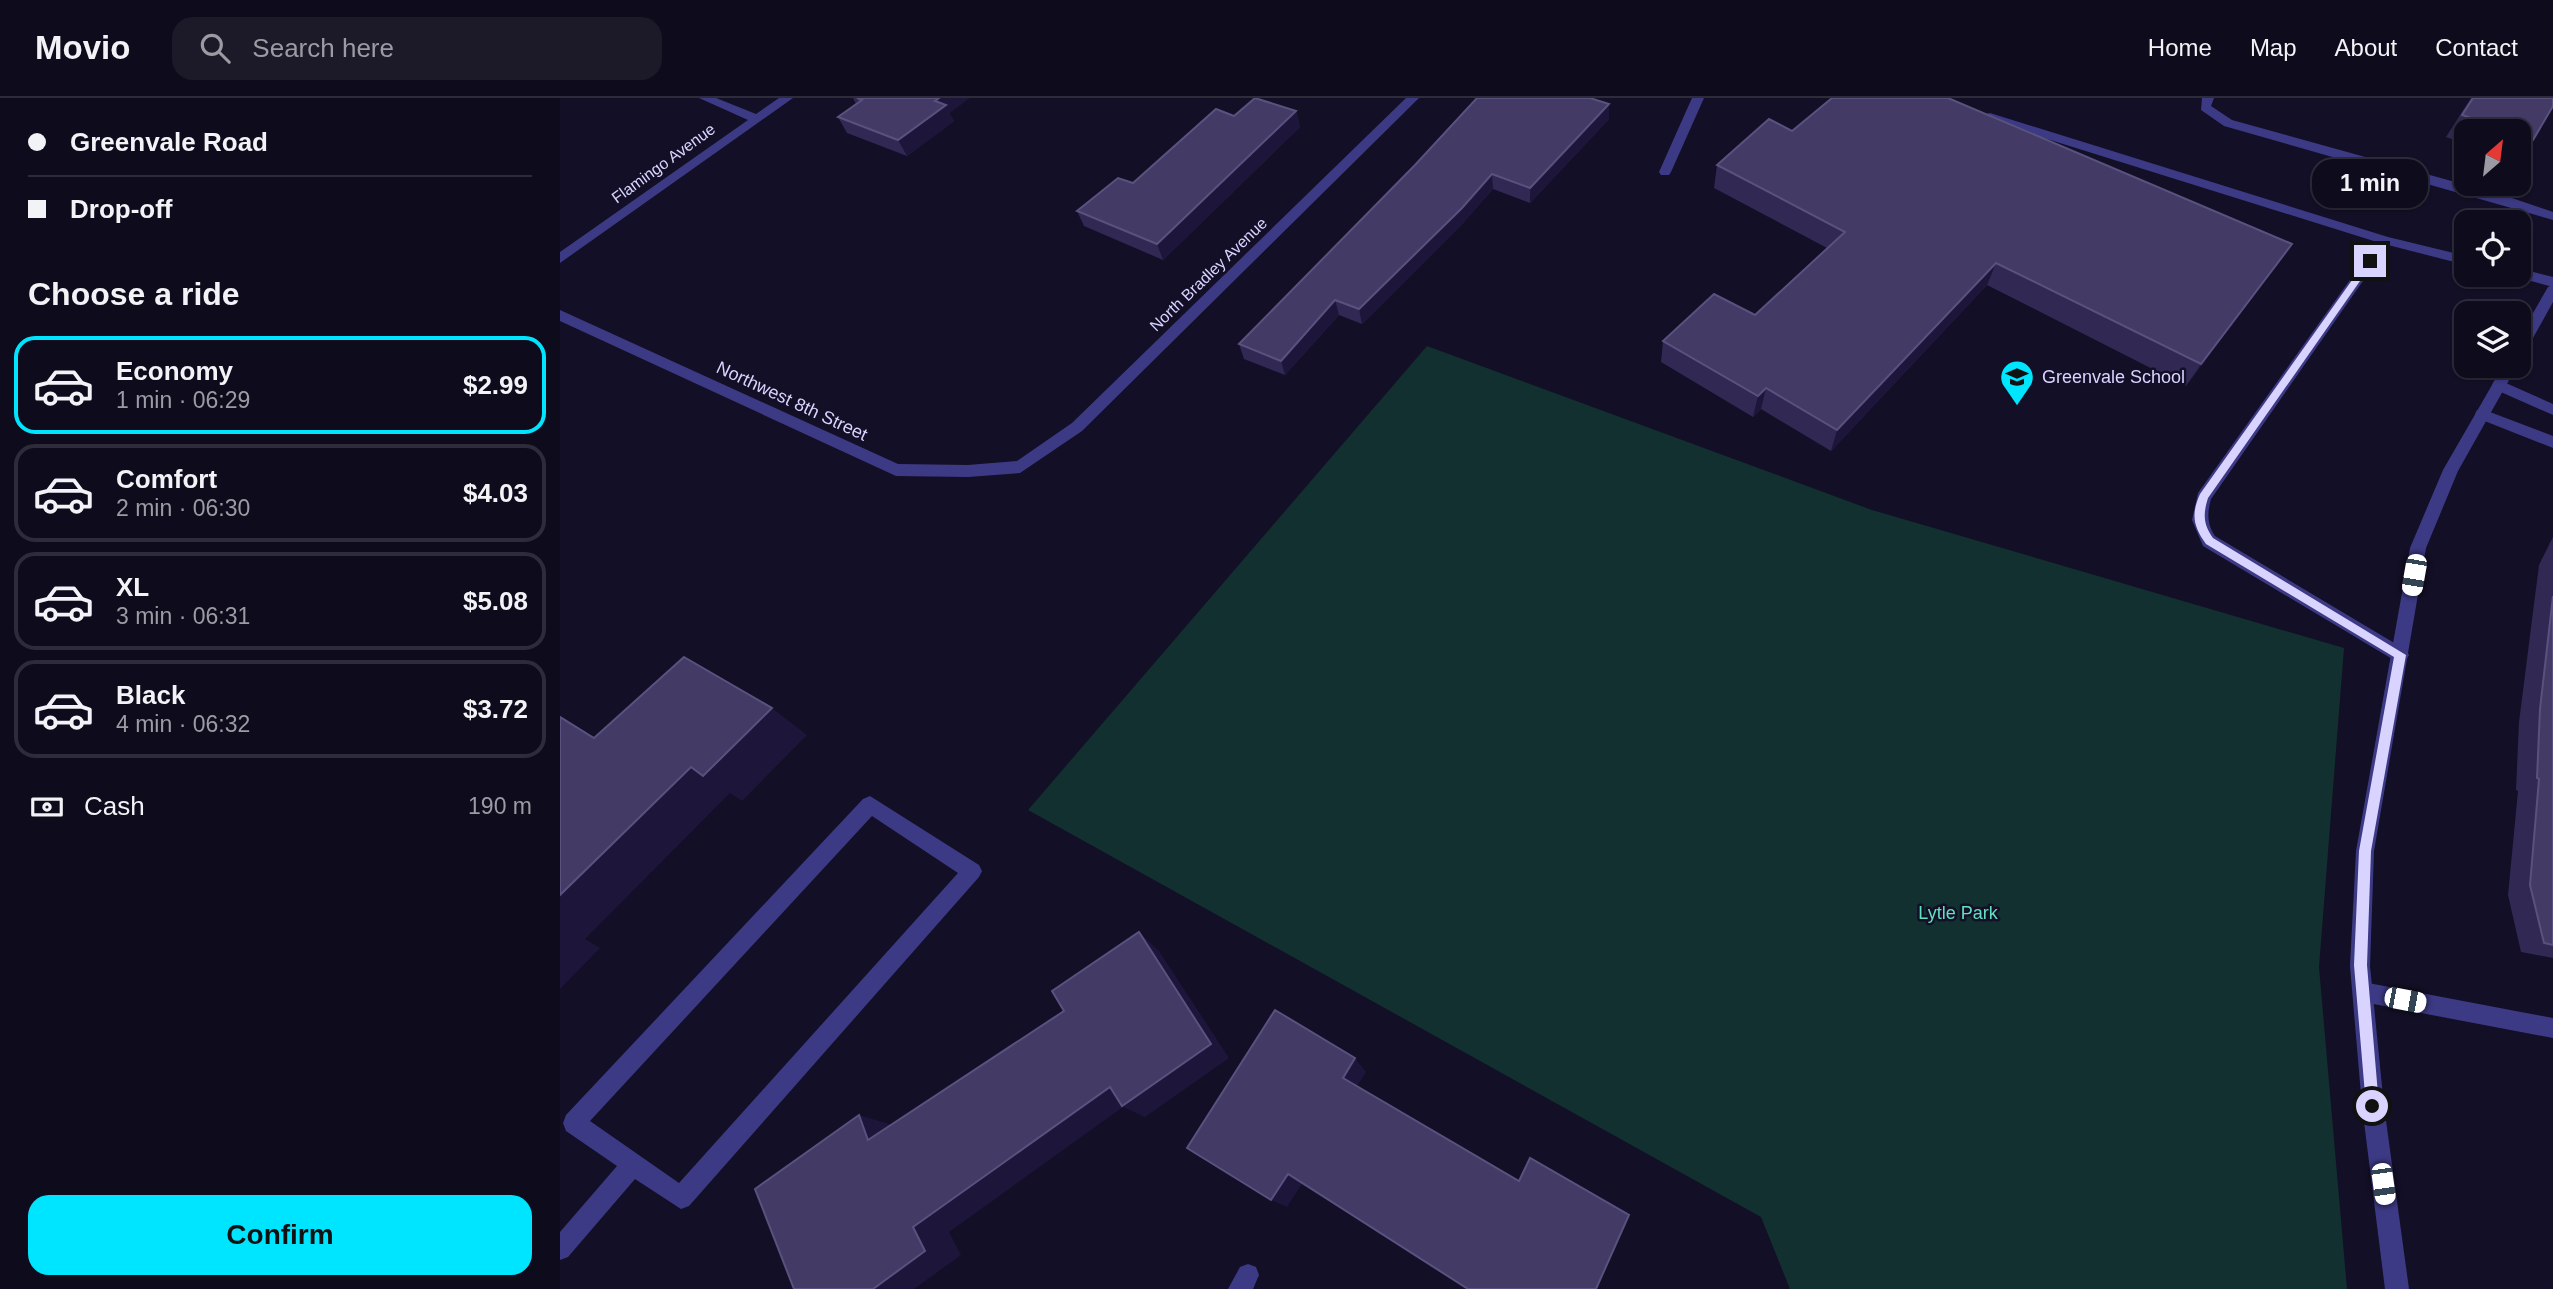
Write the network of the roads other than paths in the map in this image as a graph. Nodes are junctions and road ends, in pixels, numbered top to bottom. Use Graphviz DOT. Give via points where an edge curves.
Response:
graph roads {
  1 [pos="705,98"];
  2 [pos="787,98"];
  3 [pos="1413,98"];
  4 [pos="1698,98"];
  5 [pos="2208,98"];
  6 [pos="1983,115"];
  7 [pos="755,118"];
  8 [pos="1665,172"];
  9 [pos="2553,216"];
  10 [pos="2385,240"];
  11 [pos="560,258"];
  12 [pos="2454,258"];
  13 [pos="2531,277"];
  14 [pos="2553,282"];
  15 [pos="2553,290"];
  16 [pos="560,315"];
  17 [pos="2531,329"];
  18 [pos="2504,378"];
  19 [pos="2500,385"];
  20 [pos="2553,410"];
  21 [pos="2482,414"];
  22 [pos="2553,442"];
  23 [pos="1020,467"];
  24 [pos="2400,655"];
  25 [pos="2362,992"];
  26 [pos="2553,1028"];
  27 [pos="632,1166"];
  28 [pos="560,1249"];
  29 [pos="2397,1289"];
  1 -- 7 [label="street"];
  2 -- 7 [label="street, Flamingo Avenue"];
  3 -- 23 [label="street, North Bradley Avenue" via="1077,427"];
  4 -- 8 [label="street"];
  5 -- 9 [label="street" via="2205,107 2228,123"];
  6 -- 10 [label="street"];
  7 -- 11 [label="street, Flamingo Avenue"];
  10 -- 12 [label="street"];
  10 -- 24 [label="street" via="2204,497 2199,513 2200,528 2209,541"];
  13 -- 14 [label="street"];
  15 -- 17 [label="street"];
  16 -- 23 [label="street, Northwest 8th Street" via="896,470"];
  18 -- 19 [label="street"];
  19 -- 20 [label="street"];
  19 -- 21 [label="street"];
  21 -- 22 [label="street"];
  21 -- 24 [label="street" via="2451,470 2418,548"];
  24 -- 25 [label="street" via="2365,851"];
  25 -- 26 [label="street"];
  25 -- 29 [label="street"];
  27 -- 27 [label="street" via="574,1123 870,805 972,871 681,1198"];
  27 -- 28 [label="street"];
}
